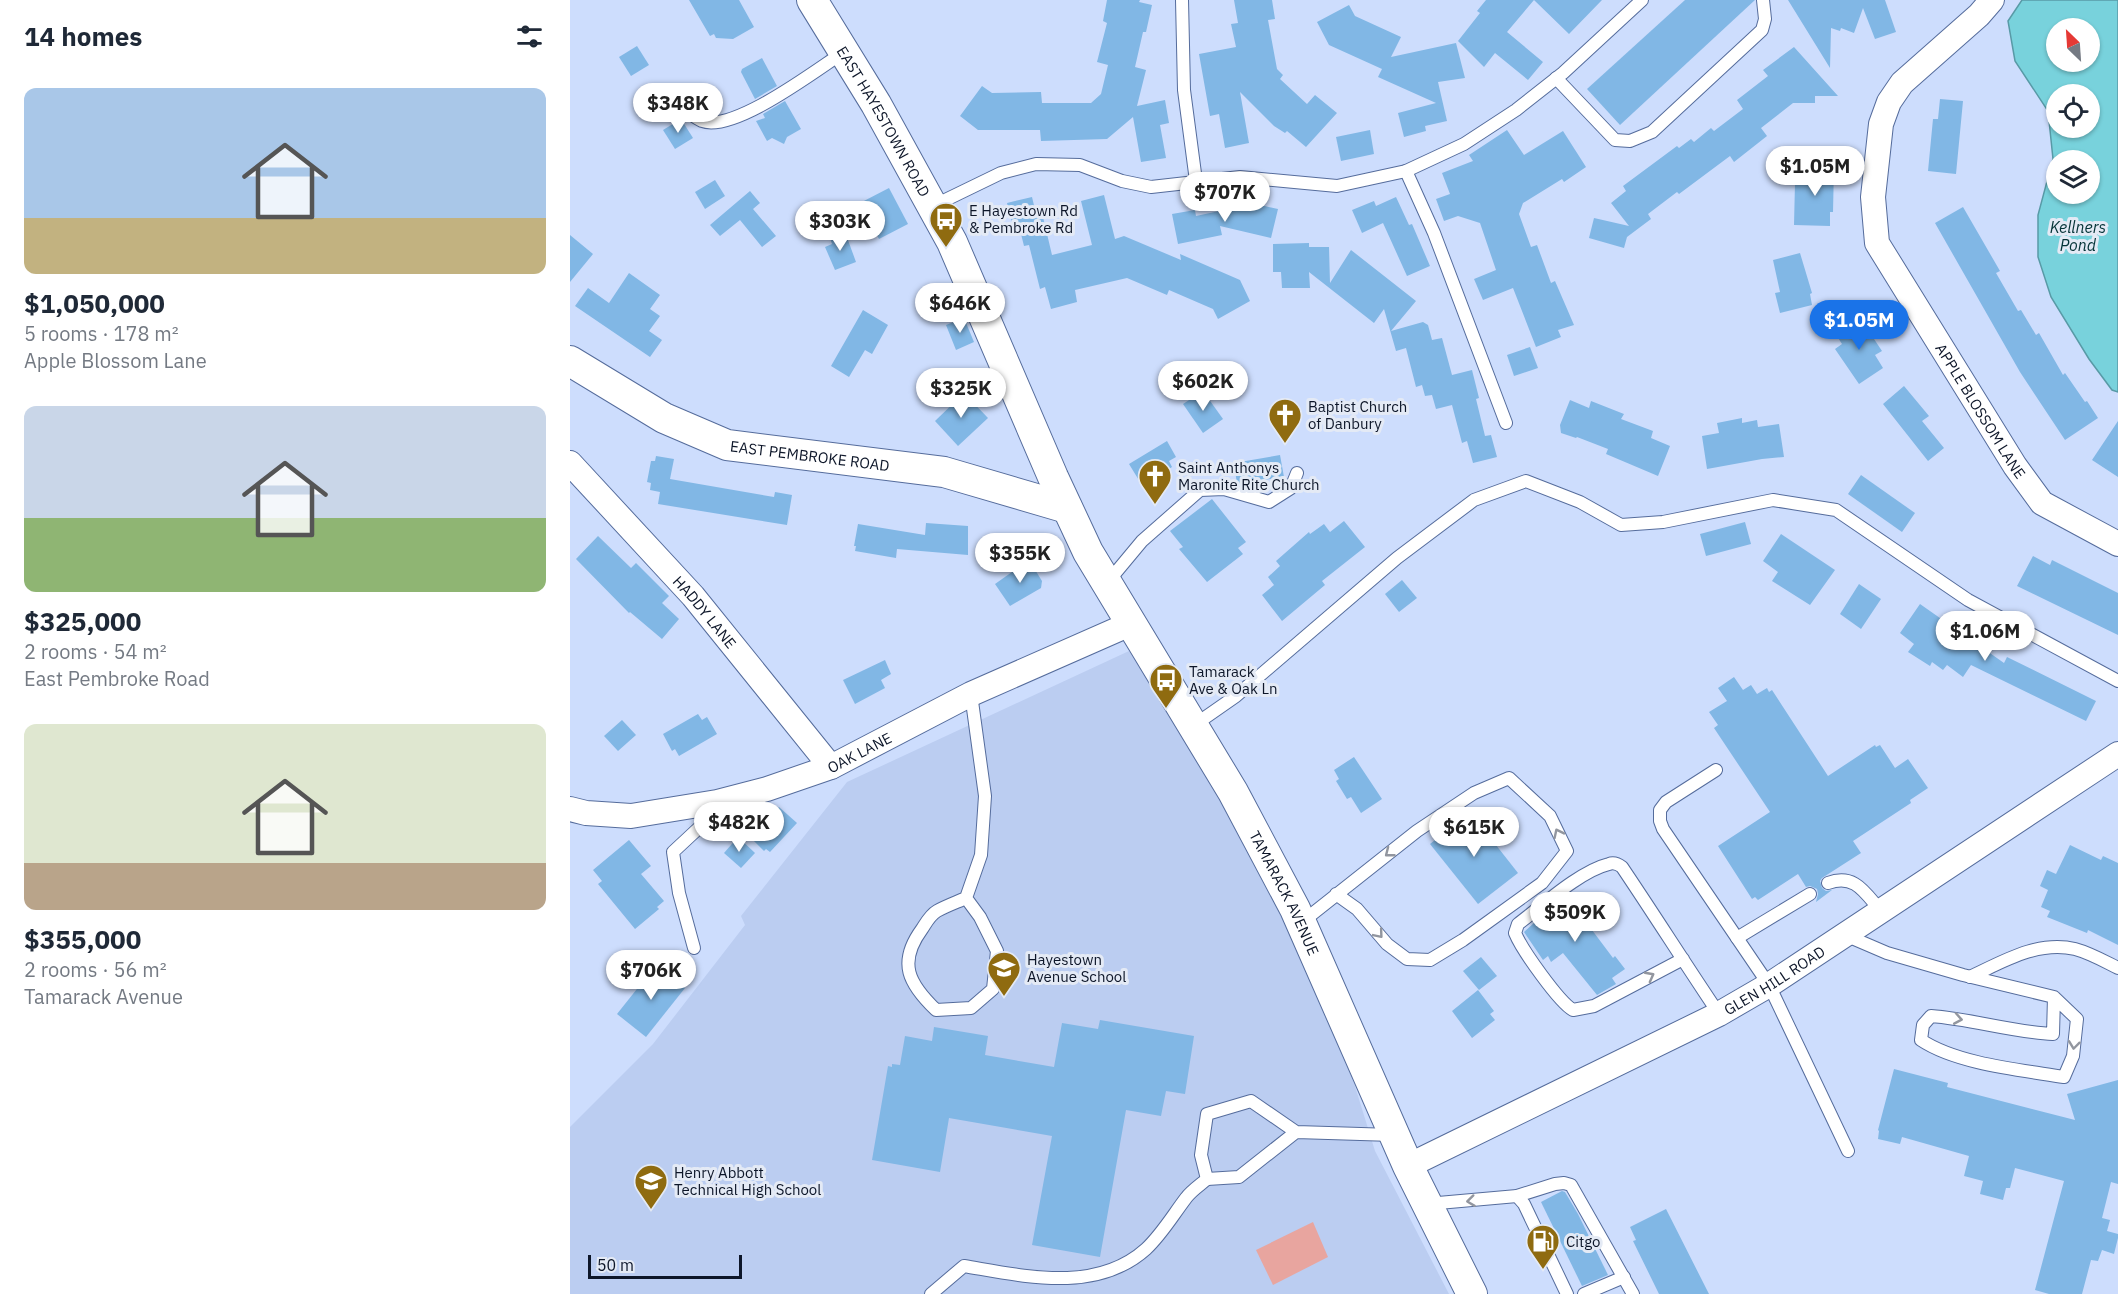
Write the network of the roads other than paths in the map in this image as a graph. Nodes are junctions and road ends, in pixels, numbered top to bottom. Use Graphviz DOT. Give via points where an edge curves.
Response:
graph roads {
  1 [pos="812,0"];
  2 [pos="1182,0"];
  3 [pos="1642,0"];
  4 [pos="1763,0"];
  5 [pos="1992,0"];
  6 [pos="844,51"];
  7 [pos="1556,78"];
  8 [pos="682,108"];
  9 [pos="1406,171"];
  10 [pos="1196,181"];
  11 [pos="933,206"];
  12 [pos="570,361"];
  13 [pos="1506,423"];
  14 [pos="570,463"];
  15 [pos="1297,473"];
  16 [pos="1067,508"];
  17 [pos="2118,544"];
  18 [pos="1107,584"];
  19 [pos="1130,624"];
  20 [pos="2118,681"];
  21 [pos="971,694"];
  22 [pos="1193,726"];
  23 [pos="2118,754"];
  24 [pos="831,767"];
  25 [pos="1716,770"];
  26 [pos="717,802"];
  27 [pos="570,809"];
  28 [pos="1828,883"];
  29 [pos="1336,894"];
  30 [pos="1810,894"];
  31 [pos="966,897"];
  32 [pos="1881,911"];
  33 [pos="1301,923"];
  34 [pos="1845,935"];
  35 [pos="1737,938"];
  36 [pos="694,948"];
  37 [pos="1683,959"];
  38 [pos="2118,968"];
  39 [pos="1970,977"];
  40 [pos="1769,985"];
  41 [pos="2054,998"];
  42 [pos="1719,1014"];
  43 [pos="1296,1132"];
  44 [pos="1394,1135"];
  45 [pos="1848,1151"];
  46 [pos="1408,1166"];
  47 [pos="1207,1179"];
  48 [pos="1517,1196"];
  49 [pos="1426,1204"];
  50 [pos="1624,1277"];
  51 [pos="931,1294"];
  52 [pos="1472,1294"];
  53 [pos="1567,1294"];
  54 [pos="1584,1294"];
  55 [pos="1633,1294"];
  1 -- 6 [label="street, EAST HAYESTOWN ROAD"];
  2 -- 10 [label="lane" via="1184,90"];
  3 -- 7 [label="lane"];
  4 -- 7 [label="lane" via="1762,30 1652,132 1630,141 1615,140"];
  5 -- 17 [label="street, APPLE BLOSSOM LANE" via="1902,83 1889,102 1881,124 1873,197 1877,243 2042,503"];
  6 -- 8 [label="lane" via="752,111 720,122 702,121"];
  6 -- 11 [label="street, EAST HAYESTOWN ROAD"];
  7 -- 9 [label="lane" via="1464,144"];
  9 -- 10 [label="lane" via="1337,186 1240,177"];
  9 -- 13 [label="lane" via="1434,233"];
  10 -- 11 [label="lane" via="1151,187 1080,165 1036,164 1001,173"];
  11 -- 16 [label="street, EAST HAYESTOWN ROAD"];
  12 -- 16 [label="street, EAST PEMBROKE ROAD" via="664,418 727,444 944,472"];
  14 -- 24 [label="street, HADDY LANE" via="693,596"];
  15 -- 18 [label="lane" via="1291,488 1269,502 1224,489 1200,490 1142,541"];
  16 -- 18 [label="street, TAMARACK AVENUE"];
  18 -- 19 [label="street, TAMARACK AVENUE"];
  19 -- 21 [label="street, OAK LANE"];
  19 -- 22 [label="street, TAMARACK AVENUE"];
  20 -- 22 [label="lane" via="1968,600 1836,510 1773,501 1663,522 1621,525 1580,502 1527,481 1474,500 1397,558 1236,696"];
  21 -- 24 [label="street, OAK LANE"];
  21 -- 31 [label="lane" via="985,796 981,855"];
  22 -- 33 [label="street, TAMARACK AVENUE" via="1233,792"];
  23 -- 32 [label="street, GLEN HILL ROAD"];
  24 -- 26 [label="street, OAK LANE"];
  25 -- 35 [label="lane" via="1666,802 1660,810 1660,820"];
  26 -- 27 [label="street, OAK LANE" via="631,816"];
  26 -- 36 [label="lane" via="702,825 673,852"];
  28 -- 32 [label="lane" via="1853,883"];
  29 -- 29 [label="lane, one-way" via="1357,909 1387,944 1407,959 1430,960 1542,883 1567,851 1550,816 1509,778 1474,793 1417,831"];
  29 -- 33 [label="lane"];
  30 -- 35 [label="lane"];
  31 -- 31 [label="lane" via="934,913 916,937 907,960 909,977 936,1010 971,1008 993,989 997,951"];
  32 -- 34 [label="street, GLEN HILL ROAD"];
  33 -- 44 [label="street, TAMARACK AVENUE"];
  34 -- 39 [label="lane" via="1887,953"];
  34 -- 40 [label="street, GLEN HILL ROAD"];
  35 -- 40 [label="lane"];
  37 -- 37 [label="lane, one-way" via="1616,863 1585,875 1518,924 1515,933 1573,1010 1594,1006"];
  37 -- 42 [label="lane"];
  38 -- 39 [label="lane" via="2076,950 2058,947 2035,949"];
  39 -- 41 [label="lane"];
  40 -- 42 [label="street, GLEN HILL ROAD"];
  40 -- 45 [label="lane"];
  41 -- 41 [label="lane, one-way" via="2077,1019 2073,1056 2064,1077 1992,1065 1936,1050 1921,1040 1923,1025 1930,1016 2053,1034"];
  42 -- 46 [label="street, GLEN HILL ROAD"];
  43 -- 44 [label="lane"];
  43 -- 47 [label="lane" via="1239,1178"];
  43 -- 47 [label="lane" via="1251,1101 1207,1114 1201,1155"];
  44 -- 46 [label="street, TAMARACK AVENUE"];
  46 -- 49 [label="street, TAMARACK AVENUE"];
  47 -- 51 [label="lane" via="1146,1248 1126,1264 1100,1275 1036,1278 964,1266"];
  48 -- 49 [label="lane, one-way"];
  48 -- 50 [label="lane" via="1554,1184 1571,1185"];
  48 -- 53 [label="lane"];
  49 -- 52 [label="street, TAMARACK AVENUE"];
  50 -- 54 [label="lane"];
  50 -- 55 [label="lane"];
}
